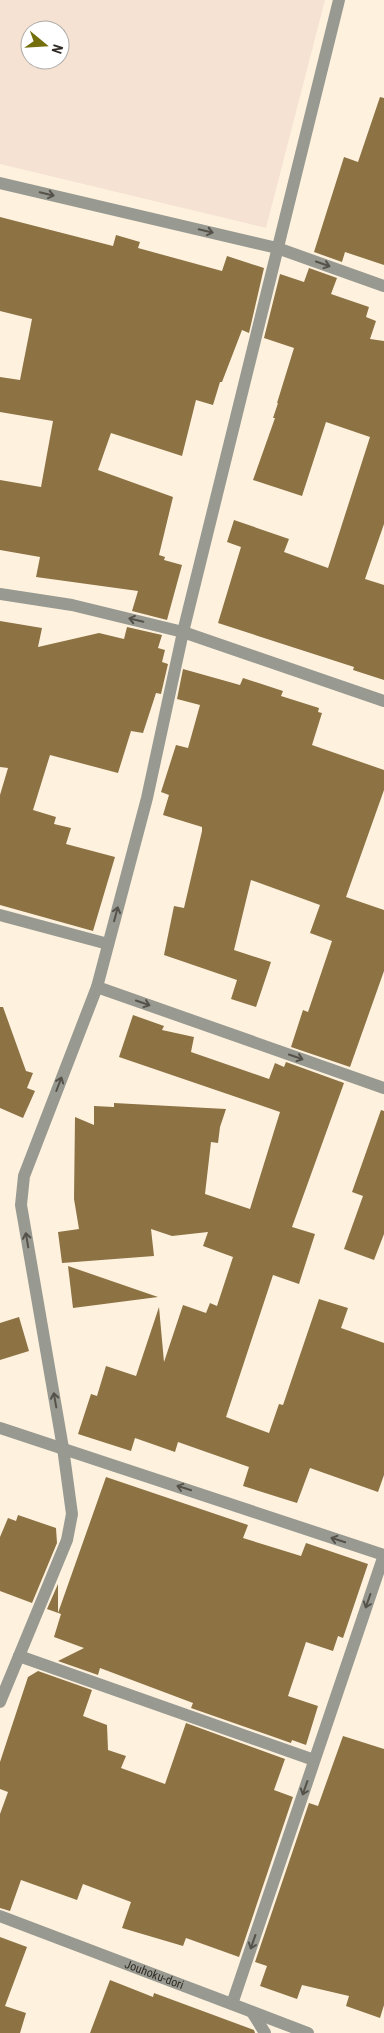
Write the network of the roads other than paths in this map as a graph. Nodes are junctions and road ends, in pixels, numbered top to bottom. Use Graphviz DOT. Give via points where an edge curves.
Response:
graph roads {
  1 [pos="339,0"];
  2 [pos="0,183"];
  3 [pos="277,248"];
  4 [pos="384,286"];
  5 [pos="0,594"];
  6 [pos="183,632"];
  7 [pos="384,701"];
  8 [pos="0,915"];
  9 [pos="108,944"];
  10 [pos="97,987"];
  11 [pos="384,1088"];
  12 [pos="1,1430"];
  13 [pos="63,1448"];
  14 [pos="384,1555"];
  15 [pos="19,1656"];
  16 [pos="0,1702"];
  17 [pos="314,1760"];
  18 [pos="0,1916"];
  19 [pos="232,2004"];
  20 [pos="252,2012"];
  21 [pos="264,2033"];
  22 [pos="308,2033"];
  1 -- 3 [label="street"];
  2 -- 3 [label="street, one-way"];
  3 -- 4 [label="street, one-way"];
  3 -- 6 [label="street"];
  6 -- 5 [label="street, one-way" via="72,605"];
  6 -- 7 [label="street"];
  9 -- 6 [label="street, one-way" via="147,798"];
  8 -- 9 [label="street"];
  9 -- 10 [label="street"];
  10 -- 11 [label="street, one-way"];
  13 -- 10 [label="street, one-way" via="21,1205 24,1176"];
  12 -- 13 [label="street"];
  14 -- 13 [label="street, one-way"];
  13 -- 15 [label="street" via="72,1514 67,1540"];
  14 -- 17 [label="street, one-way"];
  15 -- 16 [label="street"];
  15 -- 17 [label="street"];
  17 -- 19 [label="street, one-way"];
  18 -- 19 [label="street, Jouhoku-dori"];
  19 -- 20 [label="street, Jouhoku-dori"];
  20 -- 21 [label="street"];
  20 -- 22 [label="street, Jouhoku-dori"];
}
